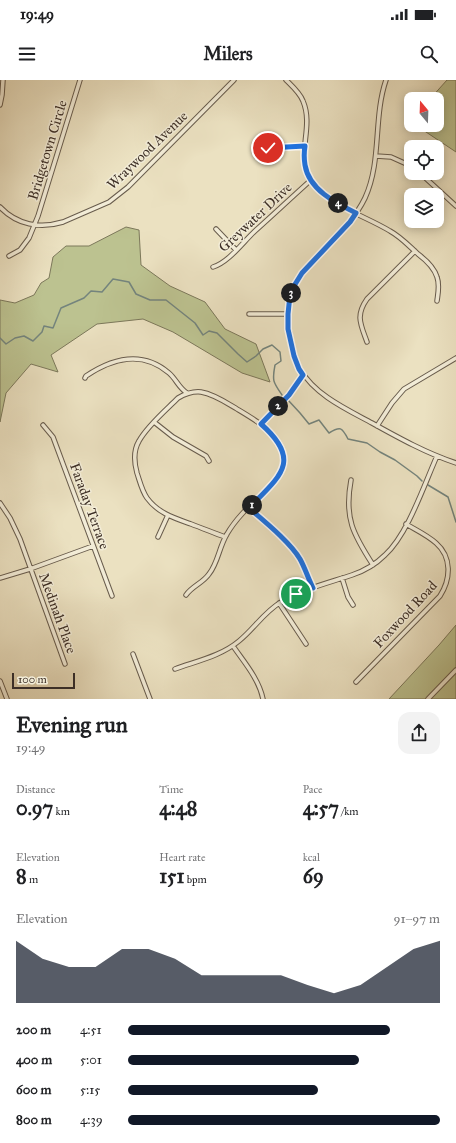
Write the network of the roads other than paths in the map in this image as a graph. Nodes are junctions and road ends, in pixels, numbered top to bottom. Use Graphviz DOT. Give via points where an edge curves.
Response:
graph roads {
  1 [pos="3,80"];
  2 [pos="80,80"];
  3 [pos="234,80"];
  4 [pos="286,80"];
  5 [pos="386,80"];
  6 [pos="0,105"];
  7 [pos="305,146"];
  8 [pos="268,148"];
  9 [pos="376,156"];
  10 [pos="404,163"];
  11 [pos="311,180"];
  12 [pos="428,180"];
  13 [pos="456,206"];
  14 [pos="0,207"];
  15 [pos="356,213"];
  16 [pos="34,225"];
  17 [pos="216,229"];
  18 [pos="236,250"];
  19 [pos="414,251"];
  20 [pos="9,256"];
  21 [pos="213,267"];
  22 [pos="437,301"];
  23 [pos="249,314"];
  24 [pos="288,314"];
  25 [pos="367,342"];
  26 [pos="456,358"];
  27 [pos="303,375"];
  28 [pos="85,378"];
  29 [pos="187,393"];
  30 [pos="154,422"];
  31 [pos="261,424"];
  32 [pos="43,425"];
  33 [pos="378,426"];
  34 [pos="437,456"];
  35 [pos="209,461"];
  36 [pos="456,463"];
  37 [pos="351,480"];
  38 [pos="0,504"];
  39 [pos="249,508"];
  40 [pos="168,515"];
  41 [pos="406,524"];
  42 [pos="158,537"];
  43 [pos="225,537"];
  44 [pos="93,546"];
  45 [pos="373,565"];
  46 [pos="30,569"];
  47 [pos="0,578"];
  48 [pos="342,578"];
  49 [pos="313,588"];
  50 [pos="186,595"];
  51 [pos="112,596"];
  52 [pos="280,603"];
  53 [pos="352,605"];
  54 [pos="306,644"];
  55 [pos="233,646"];
  56 [pos="133,654"];
  57 [pos="65,664"];
  58 [pos="175,669"];
  59 [pos="456,670"];
  60 [pos="0,681"];
  61 [pos="356,682"];
  62 [pos="7,699"];
  63 [pos="150,699"];
  64 [pos="263,699"];
  65 [pos="428,699"];
  1 -- 6 [label="street"];
  2 -- 16 [label="street, Bridgetown Circle"];
  3 -- 16 [label="street, Wraywood Avenue" via="137,179 116,197 63,222 50,226"];
  4 -- 7 [label="street" via="303,101 306,116"];
  5 -- 9 [label="street"];
  7 -- 8 [label="street"];
  7 -- 11 [label="street" via="305,167"];
  9 -- 10 [label="street" via="391,157"];
  9 -- 15 [label="street" via="372,178"];
  11 -- 15 [label="street" via="320,191"];
  11 -- 18 [label="street, Greywater Drive"];
  12 -- 13 [label="street"];
  14 -- 16 [label="street, Wraywood Avenue" via="16,220"];
  15 -- 19 [label="street" via="391,231"];
  15 -- 24 [label="street" via="298,279 290,295"];
  16 -- 20 [label="street, Bridgetown Circle" via="25,245"];
  17 -- 18 [label="street"];
  18 -- 21 [label="street, Greywater Drive" via="221,264"];
  19 -- 22 [label="street" via="431,266 437,276"];
  19 -- 25 [label="street" via="363,304 360,325"];
  23 -- 24 [label="street"];
  24 -- 27 [label="street" via="288,329 294,356"];
  26 -- 33 [label="street" via="404,389"];
  27 -- 31 [label="street" via="289,395"];
  27 -- 33 [label="street" via="328,398"];
  28 -- 29 [label="street" via="106,364 137,359 162,368"];
  29 -- 30 [label="street" via="178,398"];
  29 -- 31 [label="street" via="207,393"];
  30 -- 35 [label="street" via="173,437 206,456"];
  30 -- 40 [label="street" via="139,440 135,451 135,466 148,499 157,509"];
  31 -- 39 [label="street" via="278,442 284,462 276,479"];
  32 -- 44 [label="street, Faraday Terrace" via="53,437"];
  33 -- 34 [label="street"];
  34 -- 36 [label="street"];
  34 -- 41 [label="street"];
  37 -- 45 [label="street" via="348,503 350,519 358,542"];
  38 -- 46 [label="street, Medinah Place" via="20,539"];
  39 -- 43 [label="street"];
  39 -- 49 [label="street" via="293,549"];
  40 -- 42 [label="street"];
  40 -- 43 [label="street"];
  41 -- 45 [label="street" via="392,548"];
  41 -- 61 [label="street, Foxwood Road" via="431,539 444,554 449,568 446,584 440,596"];
  43 -- 50 [label="street" via="209,575 191,588"];
  44 -- 46 [label="street"];
  44 -- 51 [label="street, Faraday Terrace"];
  45 -- 48 [label="street"];
  46 -- 47 [label="street"];
  46 -- 57 [label="street, Medinah Place"];
  48 -- 49 [label="street"];
  48 -- 53 [label="street"];
  49 -- 52 [label="street"];
  52 -- 54 [label="street"];
  52 -- 55 [label="street"];
  55 -- 58 [label="street"];
  55 -- 64 [label="street" via="255,678"];
  56 -- 63 [label="street"];
  59 -- 65 [label="street"];
  60 -- 62 [label="street"];
}
